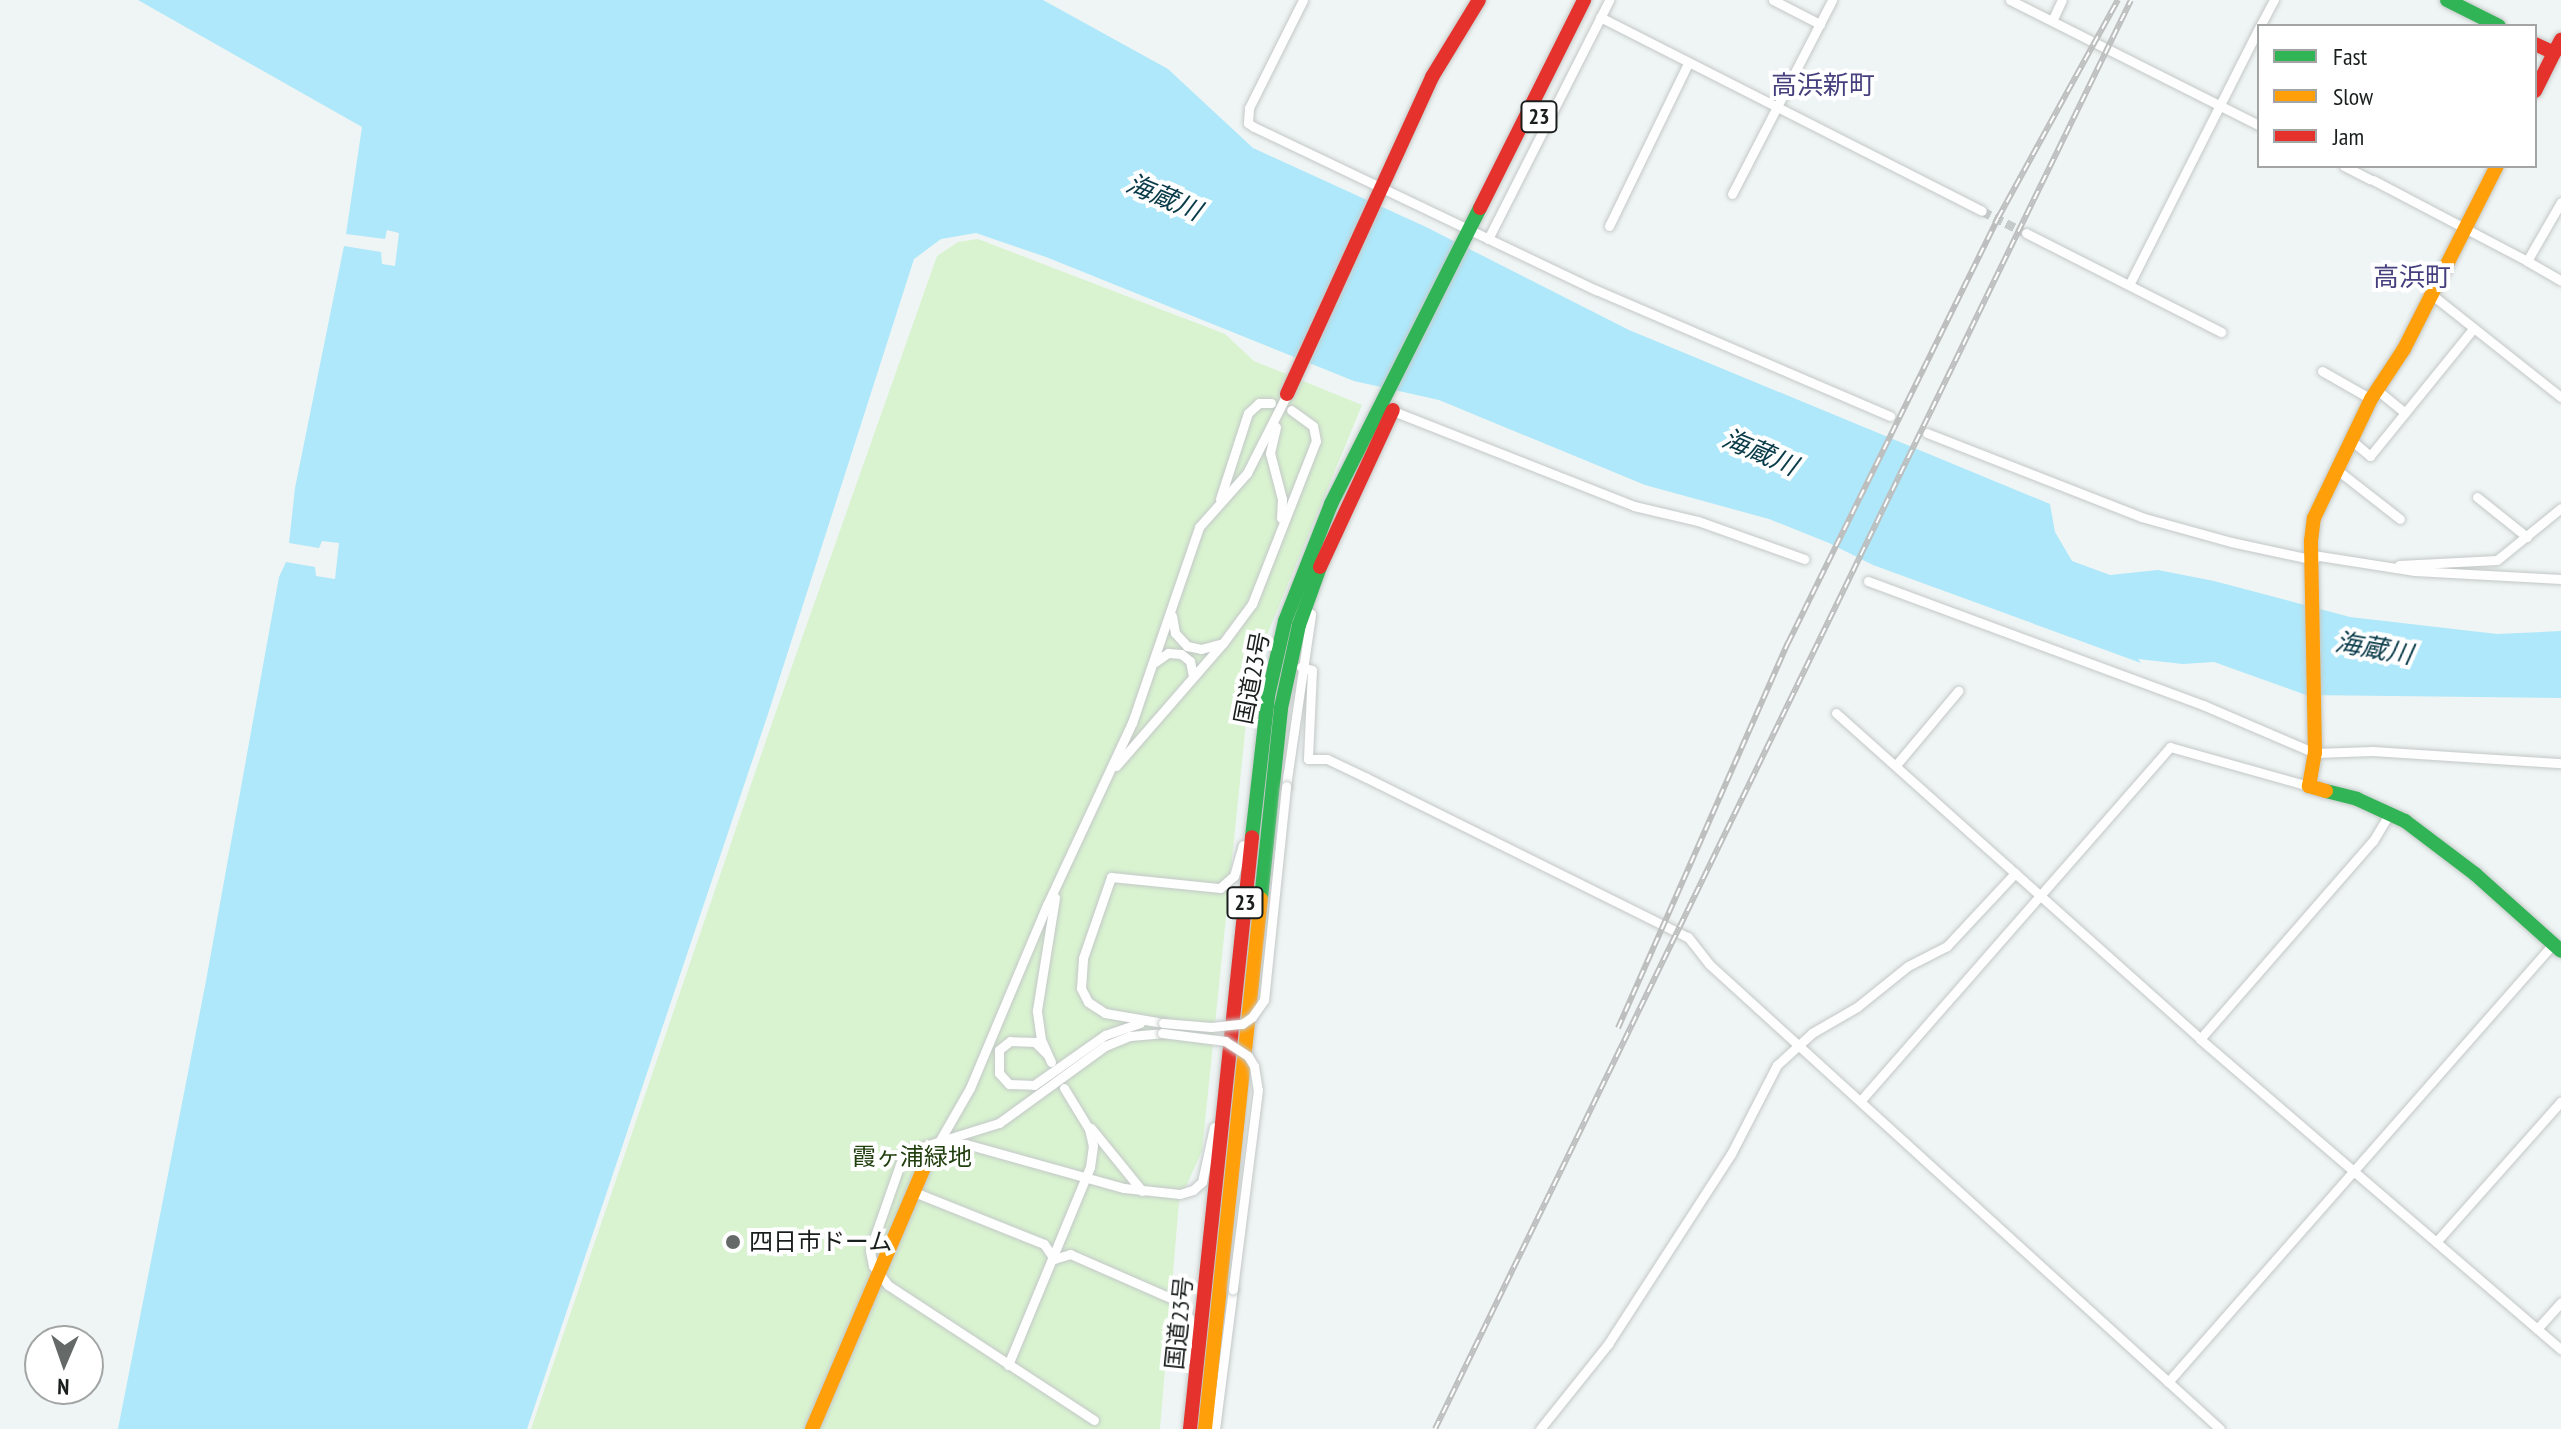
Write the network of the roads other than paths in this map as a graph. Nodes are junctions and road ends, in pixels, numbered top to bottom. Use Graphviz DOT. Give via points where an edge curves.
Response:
graph roads {
  1 [pos="1303,0"];
  2 [pos="1479,0"];
  3 [pos="1584,0"];
  4 [pos="1598,0"];
  5 [pos="1609,0"];
  6 [pos="1773,0"];
  7 [pos="1832,0"];
  8 [pos="2010,0"];
  9 [pos="2062,0"];
  10 [pos="2274,0"];
  11 [pos="2447,0"];
  12 [pos="1600,17"];
  13 [pos="2052,21"];
  14 [pos="1820,24"];
  15 [pos="2262,24"];
  16 [pos="2495,24"];
  17 [pos="2257,33"];
  18 [pos="2537,45"];
  19 [pos="2559,51"];
  20 [pos="1688,63"];
  21 [pos="2537,88"];
  22 [pos="2219,106"];
  23 [pos="1776,108"];
  24 [pos="2257,124"];
  25 [pos="2348,168"];
  26 [pos="2496,168"];
  27 [pos="1382,190"];
  28 [pos="1732,194"];
  29 [pos="2561,202"];
  30 [pos="1982,211"];
  31 [pos="1609,226"];
  32 [pos="2464,229"];
  33 [pos="2026,233"];
  34 [pos="1476,236"];
  35 [pos="2527,261"];
  36 [pos="2561,281"];
  37 [pos="2129,285"];
  38 [pos="2431,294"];
  39 [pos="2473,329"];
  40 [pos="2221,332"];
  41 [pos="2322,371"];
  42 [pos="1287,394"];
  43 [pos="2374,394"];
  44 [pos="2561,397"];
  45 [pos="1271,403"];
  46 [pos="1391,405"];
  47 [pos="1291,410"];
  48 [pos="2405,413"];
  49 [pos="1890,416"];
  50 [pos="1927,433"];
  51 [pos="2351,440"];
  52 [pos="2336,469"];
  53 [pos="2477,497"];
  54 [pos="1219,503"];
  55 [pos="2561,508"];
  56 [pos="1344,512"];
  57 [pos="2400,519"];
  58 [pos="1280,525"];
  59 [pos="2527,537"];
  60 [pos="1804,559"];
  61 [pos="2313,559"];
  62 [pos="2389,567"];
  63 [pos="2561,579"];
  64 [pos="1868,581"];
  65 [pos="1172,610"];
  66 [pos="1223,643"];
  67 [pos="1153,665"];
  68 [pos="1301,667"];
  69 [pos="1193,678"];
  70 [pos="1958,691"];
  71 [pos="1268,696"];
  72 [pos="1836,713"];
  73 [pos="2314,751"];
  74 [pos="2561,763"];
  75 [pos="1896,765"];
  76 [pos="1104,782"];
  77 [pos="2309,786"];
  78 [pos="2390,813"];
  79 [pos="1077,837"];
  80 [pos="2015,873"];
  81 [pos="2038,896"];
  82 [pos="2557,947"];
  83 [pos="1234,1010"];
  84 [pos="1162,1028"];
  85 [pos="2200,1039"];
  86 [pos="1800,1044"];
  87 [pos="1064,1088"];
  88 [pos="1862,1099"];
  89 [pos="2561,1101"];
  90 [pos="1084,1119"];
  91 [pos="936,1142"];
  92 [pos="924,1168"];
  93 [pos="2354,1173"];
  94 [pos="1087,1179"];
  95 [pos="1142,1191"];
  96 [pos="914,1192"];
  97 [pos="2436,1242"];
  98 [pos="1054,1259"];
  99 [pos="879,1278"];
  100 [pos="2561,1302"];
  101 [pos="2537,1329"];
  102 [pos="2561,1350"];
  103 [pos="1008,1365"];
  104 [pos="2168,1382"];
  105 [pos="1094,1420"];
  106 [pos="812,1429"];
  107 [pos="1189,1429"];
  108 [pos="1205,1429"];
  109 [pos="1215,1429"];
  110 [pos="1540,1429"];
  111 [pos="2220,1429"];
  1 -- 27 [label="street" via="1249,108 1248,123"];
  2 -- 27 [label="main road" via="1444,53"];
  3 -- 34 [label="main road, 国道23号 / 23"];
  4 -- 34 [label="main road, 国道23号 / 23"];
  5 -- 12 [label="street"];
  6 -- 14 [label="street"];
  7 -- 14 [label="street"];
  8 -- 13 [label="street"];
  9 -- 13 [label="street"];
  10 -- 15 [label="street"];
  11 -- 16 [label="main road"];
  12 -- 20 [label="street"];
  12 -- 34 [label="street"];
  13 -- 22 [label="street"];
  14 -- 23 [label="street"];
  17 -- 22 [label="street"];
  18 -- 19 [label="main road"];
  19 -- 21 [label="main road"];
  20 -- 23 [label="street"];
  20 -- 31 [label="street"];
  22 -- 24 [label="street"];
  22 -- 37 [label="street"];
  23 -- 28 [label="street"];
  23 -- 30 [label="street"];
  25 -- 32 [label="street"];
  26 -- 32 [label="main road"];
  27 -- 34 [label="street"];
  27 -- 42 [label="main road"];
  29 -- 35 [label="street"];
  32 -- 35 [label="street"];
  32 -- 38 [label="main road"];
  33 -- 37 [label="street"];
  34 -- 46 [label="main road, 国道23号 / 23"];
  34 -- 49 [label="street"];
  35 -- 36 [label="street"];
  37 -- 40 [label="street"];
  38 -- 39 [label="street"];
  38 -- 43 [label="main road"];
  39 -- 44 [label="street"];
  39 -- 48 [label="street"];
  41 -- 43 [label="street"];
  42 -- 54 [label="street" via="1255,460"];
  42 -- 58 [label="street" via="1270,453 1282,499"];
  43 -- 48 [label="street"];
  43 -- 51 [label="main road"];
  45 -- 54 [label="street" via="1259,403 1248,413"];
  46 -- 56 [label="main road, 国道23号 / 23"];
  46 -- 60 [label="street" via="1634,506 1698,521"];
  46 -- 71 [label="main road, 国道23号 / 23" via="1313,543 1285,621"];
  47 -- 58 [label="street" via="1313,426 1316,441"];
  48 -- 51 [label="street" via="2370,456"];
  50 -- 61 [label="street" via="2141,517"];
  51 -- 52 [label="main road"];
  52 -- 57 [label="street"];
  52 -- 61 [label="main road" via="2314,518"];
  53 -- 59 [label="street"];
  54 -- 65 [label="street" via="1199,527"];
  55 -- 59 [label="street"];
  56 -- 68 [label="street" via="1312,610"];
  56 -- 108 [label="main road, 国道23号 / 23" via="1299,625 1281,708"];
  58 -- 66 [label="street" via="1252,604"];
  59 -- 62 [label="street" via="2497,560"];
  61 -- 62 [label="street"];
  61 -- 73 [label="main road"];
  62 -- 63 [label="street"];
  64 -- 73 [label="street"];
  65 -- 66 [label="street" via="1175,633 1187,646 1201,649"];
  65 -- 67 [label="street"];
  66 -- 69 [label="street"];
  67 -- 69 [label="street" via="1168,653 1181,654 1190,661"];
  67 -- 76 [label="street"];
  68 -- 84 [label="street, bridge" via="1264,1000 1242,1024"];
  68 -- 86 [label="street" via="1312,670 1308,759 1327,759 1677,930"];
  69 -- 76 [label="street"];
  70 -- 75 [label="street"];
  71 -- 83 [label="main road, 国道23号 / 23"];
  71 -- 84 [label="street" via="1242,853 1229,883 1200,889 1111,877 1094,923 1080,971 1088,1002 1119,1018"];
  72 -- 75 [label="street"];
  73 -- 74 [label="street"];
  73 -- 77 [label="main road"];
  75 -- 80 [label="street"];
  76 -- 79 [label="street"];
  77 -- 78 [label="main road"];
  77 -- 81 [label="street" via="2170,747"];
  78 -- 82 [label="main road" via="2475,874"];
  78 -- 85 [label="street" via="2373,841"];
  79 -- 84 [label="street" via="1051,913 1038,997 1039,1031 1049,1058 1035,1042 1010,1041 999,1050 999,1073 1009,1084 1034,1085 1105,1035 1129,1025"];
  79 -- 91 [label="street" via="970,1088"];
  80 -- 81 [label="street"];
  80 -- 86 [label="street" via="1947,946 1908,966"];
  81 -- 85 [label="street"];
  81 -- 88 [label="street"];
  82 -- 93 [label="street"];
  83 -- 95 [label="street" via="1202,1182 1180,1194"];
  83 -- 107 [label="main road, 国道23号 / 23"];
  84 -- 91 [label="street" via="1117,1040 999,1123"];
  84 -- 109 [label="street, bridge" via="1225,1041 1248,1056 1258,1090"];
  85 -- 93 [label="street"];
  86 -- 88 [label="street"];
  86 -- 110 [label="street" via="1777,1065 1731,1154 1608,1344"];
  87 -- 90 [label="street"];
  88 -- 104 [label="street"];
  89 -- 97 [label="street"];
  90 -- 94 [label="street" via="1093,1146"];
  90 -- 95 [label="street"];
  91 -- 92 [label="street"];
  91 -- 94 [label="street" via="966,1144"];
  91 -- 99 [label="street" via="903,1156 870,1250"];
  92 -- 96 [label="main road"];
  93 -- 97 [label="street"];
  93 -- 104 [label="street"];
  94 -- 95 [label="street"];
  94 -- 98 [label="street"];
  96 -- 98 [label="street" via="1044,1244"];
  96 -- 99 [label="main road"];
  97 -- 101 [label="street"];
  98 -- 103 [label="street"];
  98 -- 107 [label="street" via="1070,1254 1184,1306 1190,1326"];
  99 -- 103 [label="street"];
  99 -- 106 [label="main road"];
  100 -- 101 [label="street"];
  101 -- 102 [label="street"];
  103 -- 105 [label="street"];
  104 -- 111 [label="street"];
}
